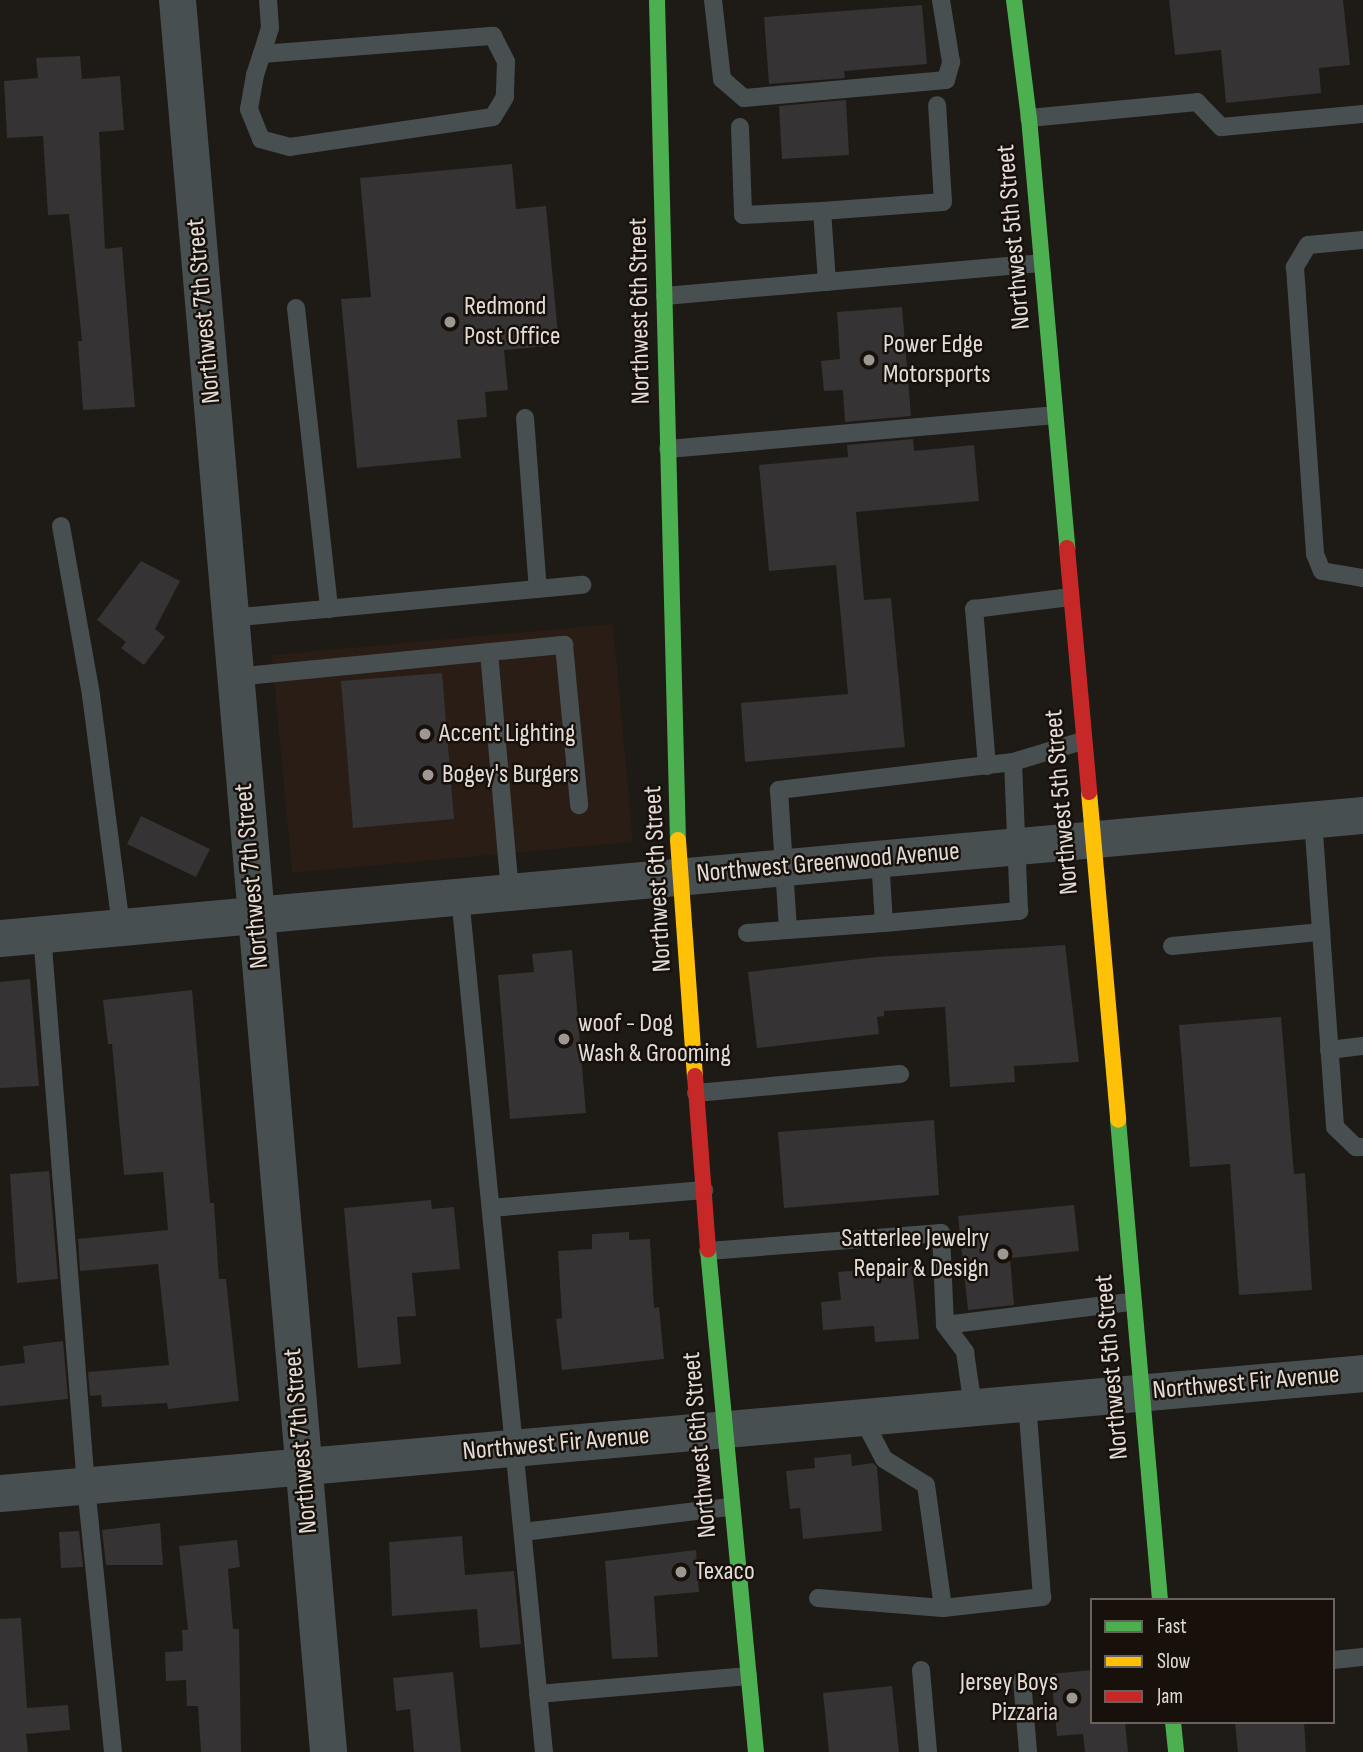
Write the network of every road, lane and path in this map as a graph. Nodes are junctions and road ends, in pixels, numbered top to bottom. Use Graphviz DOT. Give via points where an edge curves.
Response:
graph roads {
  1 [pos="177,0"];
  2 [pos="268,0"];
  3 [pos="657,0"];
  4 [pos="713,0"];
  5 [pos="941,0"];
  6 [pos="1014,0"];
  7 [pos="262,54"];
  8 [pos="937,105"];
  9 [pos="1363,114"];
  10 [pos="1029,118"];
  11 [pos="740,127"];
  12 [pos="822,211"];
  13 [pos="1363,240"];
  14 [pos="1041,263"];
  15 [pos="827,282"];
  16 [pos="665,296"];
  17 [pos="296,309"];
  18 [pos="1054,415"];
  19 [pos="525,418"];
  20 [pos="668,449"];
  21 [pos="61,526"];
  22 [pos="1363,578"];
  23 [pos="582,585"];
  24 [pos="538,589"];
  25 [pos="1069,597"];
  26 [pos="329,609"];
  27 [pos="230,618"];
  28 [pos="489,652"];
  29 [pos="235,677"];
  30 [pos="1082,741"];
  31 [pos="1013,762"];
  32 [pos="987,765"];
  33 [pos="579,804"];
  34 [pos="1363,815"];
  35 [pos="1313,819"];
  36 [pos="1090,839"];
  37 [pos="1019,846"];
  38 [pos="880,858"];
  39 [pos="785,867"];
  40 [pos="680,876"];
  41 [pos="510,892"];
  42 [pos="460,897"];
  43 [pos="256,915"];
  44 [pos="884,923"];
  45 [pos="121,925"];
  46 [pos="788,930"];
  47 [pos="1321,932"];
  48 [pos="747,933"];
  49 [pos="42,934"];
  50 [pos="0,938"];
  51 [pos="1172,946"];
  52 [pos="1363,1046"];
  53 [pos="1329,1050"];
  54 [pos="900,1074"];
  55 [pos="696,1093"];
  56 [pos="1363,1147"];
  57 [pos="704,1190"];
  58 [pos="491,1208"];
  59 [pos="708,1251"];
  60 [pos="1130,1302"];
  61 [pos="945,1325"];
  62 [pos="1363,1373"];
  63 [pos="1138,1393"];
  64 [pos="1027,1402"];
  65 [pos="974,1407"];
  66 [pos="862,1417"];
  67 [pos="722,1430"];
  68 [pos="515,1448"];
  69 [pos="303,1466"];
  70 [pos="86,1486"];
  71 [pos="0,1493"];
  72 [pos="730,1507"];
  73 [pos="523,1532"];
  74 [pos="818,1598"];
  75 [pos="1160,1598"];
  76 [pos="943,1608"];
  77 [pos="1363,1657"];
  78 [pos="1335,1660"];
  79 [pos="921,1670"];
  80 [pos="748,1676"];
  81 [pos="1022,1680"];
  82 [pos="538,1694"];
  83 [pos="1173,1724"];
  84 [pos="113,1752"];
  85 [pos="327,1752"];
  86 [pos="544,1752"];
  87 [pos="756,1752"];
  88 [pos="928,1752"];
  89 [pos="1028,1752"];
  90 [pos="1176,1752"];
  1 -- 27 [label="street, Northwest 7th Street"];
  2 -- 7 [label="lane" via="270,28"];
  3 -- 16 [label="main road, Northwest 6th Street"];
  4 -- 5 [label="lane" via="722,79 744,97 946,80 951,62"];
  6 -- 10 [label="main road, Northwest 5th Street"];
  7 -- 7 [label="lane" via="249,108 261,139 290,147 493,117 505,97 506,62 492,36"];
  8 -- 12 [label="lane" via="943,202"];
  9 -- 10 [label="lane" via="1221,127 1197,102"];
  10 -- 14 [label="main road, Northwest 5th Street"];
  11 -- 12 [label="lane" via="743,215"];
  12 -- 15 [label="lane"];
  13 -- 22 [label="lane" via="1308,245 1296,267 1315,554 1322,571"];
  14 -- 15 [label="lane"];
  14 -- 18 [label="main road, Northwest 5th Street"];
  15 -- 16 [label="lane"];
  16 -- 20 [label="main road, Northwest 6th Street"];
  17 -- 26 [label="lane"];
  18 -- 20 [label="lane"];
  18 -- 25 [label="main road, Northwest 5th Street"];
  19 -- 24 [label="lane"];
  20 -- 40 [label="main road, Northwest 6th Street"];
  21 -- 45 [label="lane" via="91,695"];
  23 -- 24 [label="lane"];
  24 -- 26 [label="lane"];
  25 -- 30 [label="main road, Northwest 5th Street"];
  25 -- 32 [label="lane" via="974,609"];
  26 -- 27 [label="lane"];
  27 -- 29 [label="street, Northwest 7th Street"];
  28 -- 29 [label="lane"];
  28 -- 33 [label="lane" via="564,645"];
  28 -- 41 [label="lane"];
  29 -- 43 [label="street, Northwest 7th Street"];
  30 -- 31 [label="lane"];
  30 -- 36 [label="main road, Northwest 5th Street"];
  31 -- 32 [label="lane"];
  31 -- 37 [label="lane"];
  32 -- 39 [label="lane" via="779,790"];
  34 -- 35 [label="street, Northwest Greenwood Avenue"];
  35 -- 36 [label="street, Northwest Greenwood Avenue"];
  35 -- 47 [label="lane"];
  36 -- 37 [label="street, Northwest Greenwood Avenue"];
  36 -- 60 [label="main road, Northwest 5th Street"];
  37 -- 38 [label="street, Northwest Greenwood Avenue"];
  37 -- 44 [label="lane" via="1019,911"];
  38 -- 39 [label="street, Northwest Greenwood Avenue"];
  38 -- 44 [label="lane"];
  39 -- 40 [label="street, Northwest Greenwood Avenue"];
  39 -- 46 [label="lane"];
  40 -- 41 [label="street, Northwest Greenwood Avenue"];
  40 -- 55 [label="main road, Northwest 6th Street"];
  41 -- 42 [label="street, Northwest Greenwood Avenue"];
  42 -- 43 [label="street, Northwest Greenwood Avenue"];
  42 -- 58 [label="lane"];
  43 -- 45 [label="street, Northwest Greenwood Avenue"];
  43 -- 69 [label="street, Northwest 7th Street"];
  44 -- 46 [label="lane"];
  45 -- 49 [label="street, Northwest Greenwood Avenue"];
  46 -- 48 [label="lane"];
  47 -- 51 [label="lane"];
  47 -- 53 [label="lane"];
  49 -- 50 [label="street, Northwest Greenwood Avenue"];
  49 -- 70 [label="lane"];
  52 -- 53 [label="lane"];
  53 -- 56 [label="lane" via="1335,1127 1356,1147"];
  54 -- 55 [label="lane"];
  55 -- 57 [label="main road, Northwest 6th Street"];
  57 -- 58 [label="lane"];
  57 -- 59 [label="main road, Northwest 6th Street"];
  58 -- 68 [label="lane"];
  59 -- 61 [label="lane" via="941,1233"];
  59 -- 67 [label="main road, Northwest 6th Street"];
  60 -- 61 [label="lane"];
  60 -- 63 [label="main road, Northwest 5th Street"];
  61 -- 65 [label="lane" via="965,1352"];
  62 -- 63 [label="street, Northwest Fir Avenue"];
  63 -- 64 [label="street, Northwest Fir Avenue"];
  63 -- 75 [label="main road, Northwest 5th Street"];
  64 -- 65 [label="street, Northwest Fir Avenue"];
  64 -- 76 [label="lane" via="1042,1597"];
  65 -- 66 [label="street, Northwest Fir Avenue"];
  66 -- 67 [label="street, Northwest Fir Avenue"];
  66 -- 76 [label="lane" via="884,1459 926,1485"];
  67 -- 68 [label="street, Northwest Fir Avenue"];
  67 -- 72 [label="main road, Northwest 6th Street"];
  68 -- 69 [label="street, Northwest Fir Avenue"];
  68 -- 73 [label="lane"];
  69 -- 70 [label="street, Northwest Fir Avenue"];
  69 -- 85 [label="street, Northwest 7th Street"];
  70 -- 71 [label="street, Northwest Fir Avenue"];
  70 -- 84 [label="lane"];
  72 -- 73 [label="lane"];
  72 -- 80 [label="main road, Northwest 6th Street"];
  73 -- 82 [label="lane"];
  74 -- 76 [label="lane"];
  77 -- 78 [label="lane"];
  79 -- 88 [label="lane"];
  80 -- 82 [label="lane"];
  80 -- 87 [label="main road, Northwest 6th Street"];
  81 -- 89 [label="lane"];
  82 -- 86 [label="lane"];
  83 -- 90 [label="main road"];
}
